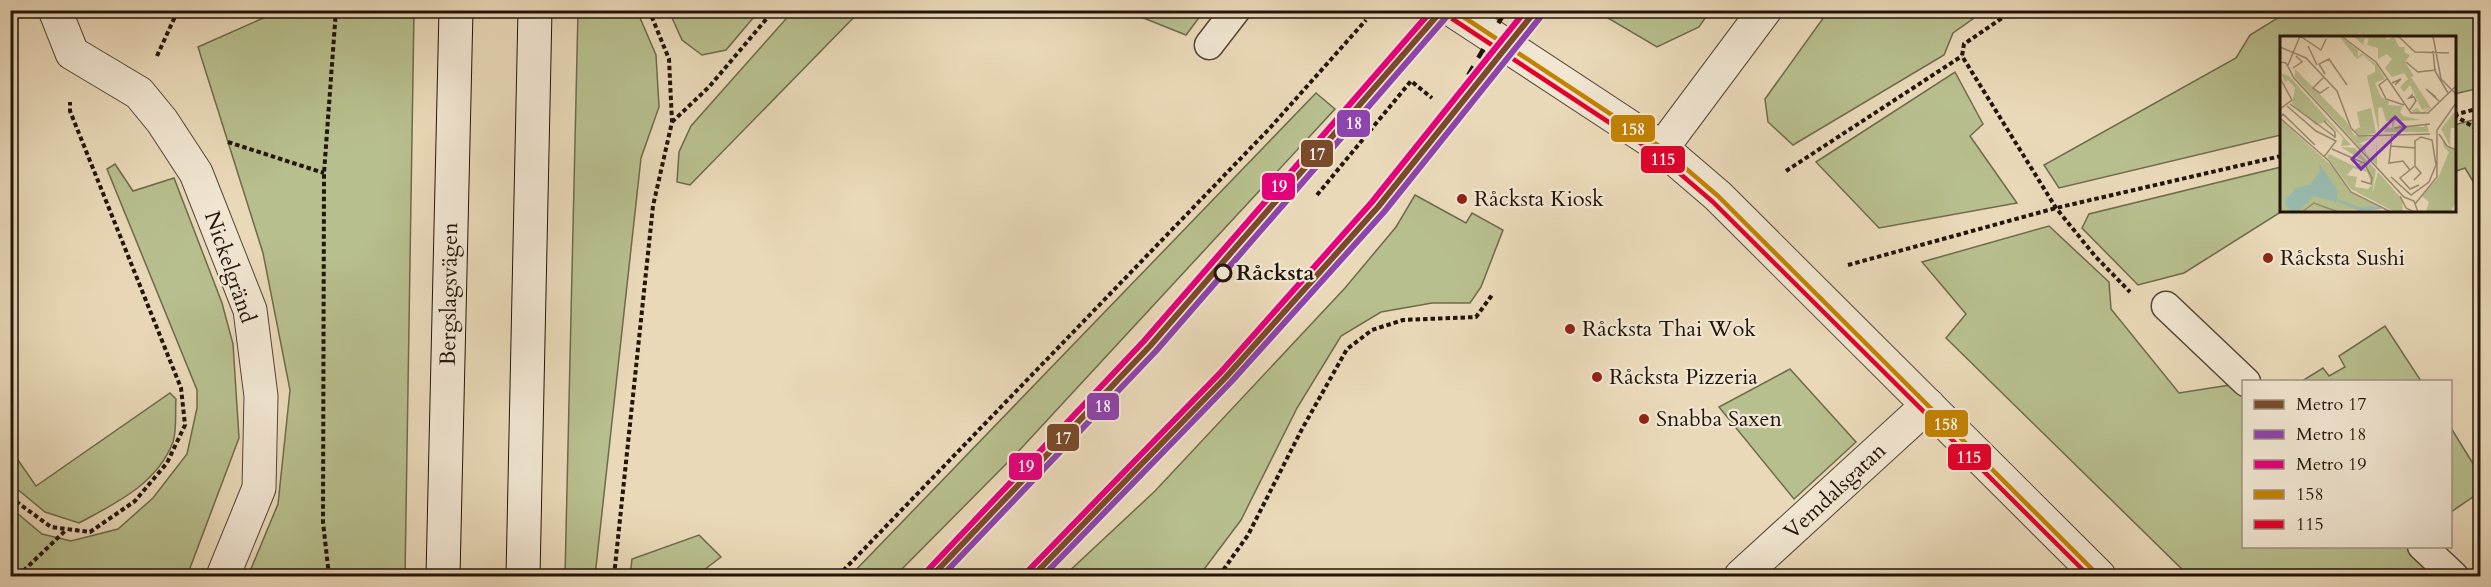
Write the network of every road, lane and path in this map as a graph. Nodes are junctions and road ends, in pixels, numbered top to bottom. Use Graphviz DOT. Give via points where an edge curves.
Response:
graph roads {
  1 [pos="56,10"];
  2 [pos="336,10"];
  3 [pos="456,10"];
  4 [pos="535,10"];
  5 [pos="649,10"];
  6 [pos="774,10"];
  7 [pos="1236,10"];
  8 [pos="1452,10"];
  9 [pos="1765,10"];
  10 [pos="2014,10"];
  11 [pos="1366,20"];
  12 [pos="1209,45"];
  13 [pos="72,54"];
  14 [pos="1962,56"];
  15 [pos="1432,98"];
  16 [pos="2481,108"];
  17 [pos="2455,115"];
  18 [pos="2455,116"];
  19 [pos="672,122"];
  20 [pos="2481,131"];
  21 [pos="227,142"];
  22 [pos="1662,148"];
  23 [pos="2280,156"];
  24 [pos="1786,171"];
  25 [pos="324,173"];
  26 [pos="1317,195"];
  27 [pos="2056,208"];
  28 [pos="1804,280"];
  29 [pos="1492,295"];
  30 [pos="2166,306"];
  31 [pos="2245,380"];
  32 [pos="1928,405"];
  33 [pos="10,497"];
  34 [pos="67,529"];
  35 [pos="2424,548"];
  36 [pos="18,576"];
  37 [pos="223,576"];
  38 [pos="329,576"];
  39 [pos="443,576"];
  40 [pos="523,576"];
  41 [pos="614,576"];
  42 [pos="838,576"];
  43 [pos="1219,576"];
  44 [pos="1741,576"];
  45 [pos="2099,576"];
  46 [pos="2454,576"];
  1 -- 13 [label="street"];
  2 -- 25 [label="path"];
  3 -- 39 [label="street, Bergslagsvägen"];
  4 -- 40 [label="street"];
  5 -- 19 [label="path" via="669,59"];
  6 -- 19 [label="path" via="709,87"];
  7 -- 12 [label="lane"];
  8 -- 22 [label="street"];
  9 -- 22 [label="street"];
  10 -- 14 [label="path" via="1964,44"];
  11 -- 42 [label="path" via="1269,129"];
  13 -- 34 [label="path" via="70,111 181,388 184,425 167,463 135,501 90,532"];
  13 -- 37 [label="street, Nickelgränd" via="139,93 162,121 196,173 250,310 261,396 260,488"];
  14 -- 24 [label="path"];
  14 -- 27 [label="path"];
  15 -- 26 [label="path" via="1411,81"];
  16 -- 17 [label="path"];
  18 -- 20 [label="path"];
  19 -- 41 [label="path" via="653,206"];
  21 -- 25 [label="path"];
  22 -- 28 [label="street"];
  23 -- 27 [label="path"];
  25 -- 38 [label="path" via="322,522"];
  27 -- 28 [label="path" via="1866,258"];
  27 -- 30 [label="path" via="2134,296"];
  28 -- 32 [label="street"];
  29 -- 43 [label="path" via="1476,317 1403,320 1372,330 1347,349 1248,535"];
  30 -- 31 [label="lane"];
  32 -- 44 [label="street, Vemdalsgatan"];
  32 -- 45 [label="street"];
  33 -- 34 [label="path" via="51,527"];
  34 -- 36 [label="path"];
  35 -- 46 [label="lane"];
}
